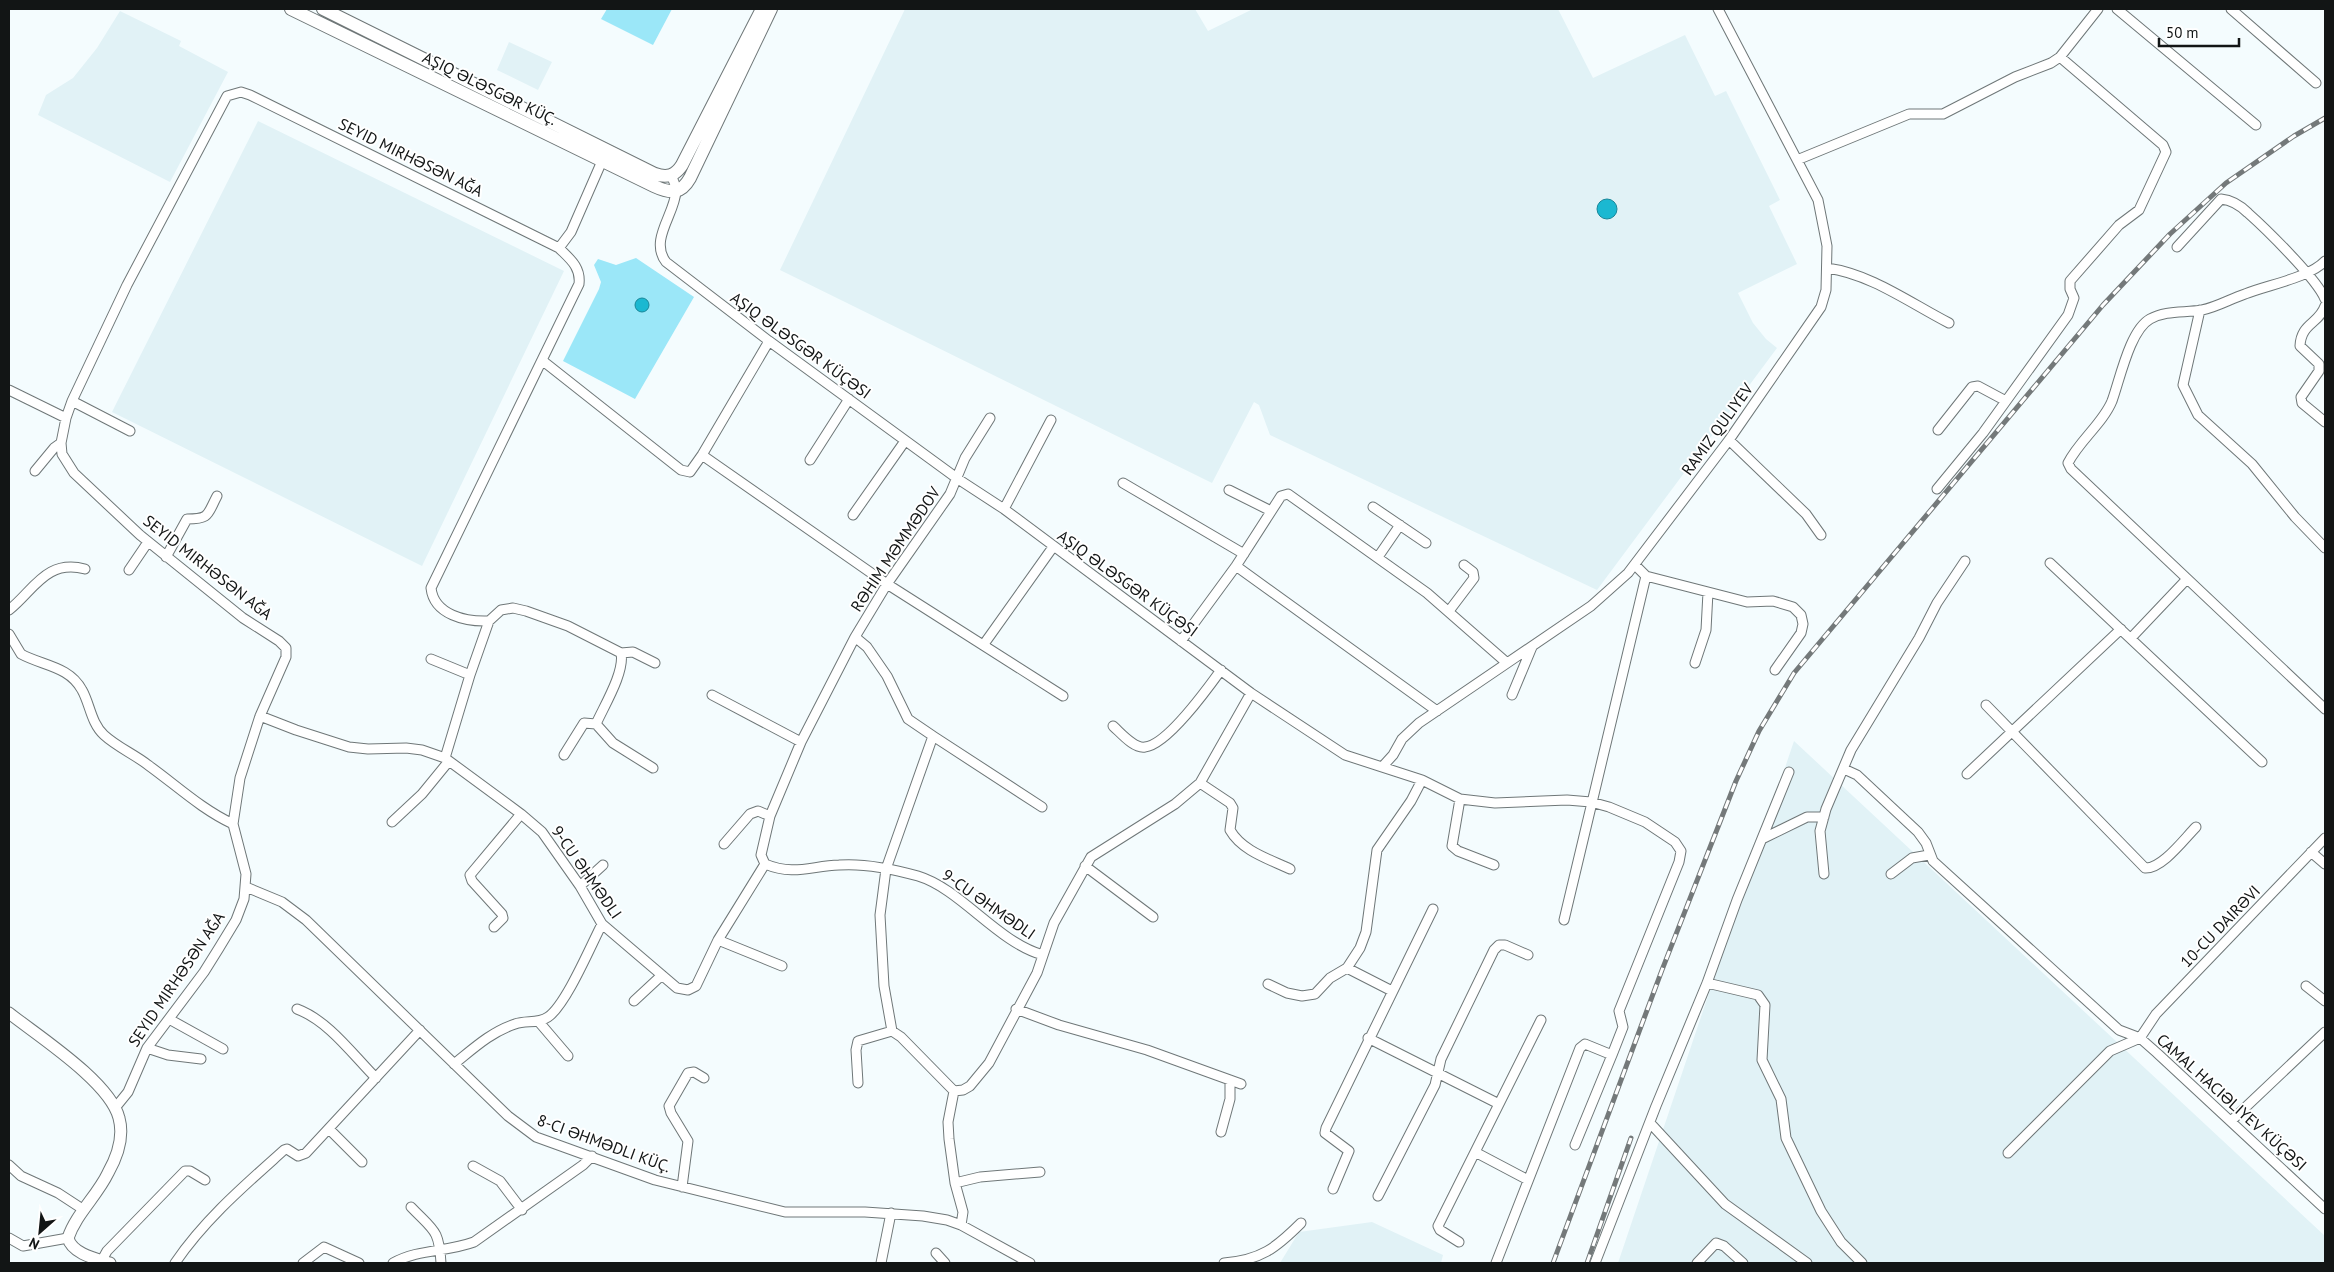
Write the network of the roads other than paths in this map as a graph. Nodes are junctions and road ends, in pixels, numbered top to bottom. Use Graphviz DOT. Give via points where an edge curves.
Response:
graph roads {
  1 [pos="290,9"];
  2 [pos="323,9"];
  3 [pos="762,9"];
  4 [pos="771,9"];
  5 [pos="1718,9"];
  6 [pos="2098,9"];
  7 [pos="2117,9"];
  8 [pos="2231,9"];
  9 [pos="2060,57"];
  10 [pos="2316,83"];
  11 [pos="2256,125"];
  12 [pos="604,155"];
  13 [pos="1797,160"];
  14 [pos="669,176"];
  15 [pos="676,192"];
  16 [pos="2177,247"];
  17 [pos="559,248"];
  18 [pos="2325,260"];
  19 [pos="1827,268"];
  20 [pos="2306,273"];
  21 [pos="2325,299"];
  22 [pos="2325,306"];
  23 [pos="2200,310"];
  24 [pos="1949,323"];
  25 [pos="769,341"];
  26 [pos="543,361"];
  27 [pos="9,390"];
  28 [pos="849,399"];
  29 [pos="72,401"];
  30 [pos="2006,401"];
  31 [pos="66,418"];
  32 [pos="990,418"];
  33 [pos="1051,420"];
  34 [pos="2325,422"];
  35 [pos="1938,430"];
  36 [pos="130,431"];
  37 [pos="1729,440"];
  38 [pos="905,441"];
  39 [pos="61,442"];
  40 [pos="702,455"];
  41 [pos="810,460"];
  42 [pos="35,471"];
  43 [pos="958,479"];
  44 [pos="1123,483"];
  45 [pos="1937,489"];
  46 [pos="1229,490"];
  47 [pos="217,496"];
  48 [pos="1373,507"];
  49 [pos="1004,510"];
  50 [pos="1271,511"];
  51 [pos="853,515"];
  52 [pos="1400,525"];
  53 [pos="1821,535"];
  54 [pos="148,542"];
  55 [pos="1426,543"];
  56 [pos="1054,547"];
  57 [pos="2325,548"];
  58 [pos="1244,554"];
  59 [pos="166,557"];
  60 [pos="1378,557"];
  61 [pos="1965,561"];
  62 [pos="2050,563"];
  63 [pos="1464,565"];
  64 [pos="1635,565"];
  65 [pos="1236,566"];
  66 [pos="85,569"];
  67 [pos="129,570"];
  68 [pos="1646,576"];
  69 [pos="2186,580"];
  70 [pos="887,584"];
  71 [pos="1708,592"];
  72 [pos="9,610"];
  73 [pos="1449,611"];
  74 [pos="489,621"];
  75 [pos="2121,629"];
  76 [pos="9,634"];
  77 [pos="855,637"];
  78 [pos="2131,638"];
  79 [pos="1182,641"];
  80 [pos="984,644"];
  81 [pos="1532,646"];
  82 [pos="620,653"];
  83 [pos="431,659"];
  84 [pos="655,663"];
  85 [pos="1507,663"];
  86 [pos="1695,663"];
  87 [pos="1221,670"];
  88 [pos="1775,670"];
  89 [pos="470,675"];
  90 [pos="1251,693"];
  91 [pos="712,695"];
  92 [pos="1512,695"];
  93 [pos="1063,696"];
  94 [pos="1986,705"];
  95 [pos="2325,709"];
  96 [pos="1437,711"];
  97 [pos="260,716"];
  98 [pos="596,724"];
  99 [pos="1113,726"];
  100 [pos="2010,732"];
  101 [pos="933,736"];
  102 [pos="801,742"];
  103 [pos="564,755"];
  104 [pos="447,760"];
  105 [pos="2262,762"];
  106 [pos="1383,766"];
  107 [pos="653,768"];
  108 [pos="1844,769"];
  109 [pos="1789,772"];
  110 [pos="1967,774"];
  111 [pos="1422,780"];
  112 [pos="1200,783"];
  113 [pos="1460,799"];
  114 [pos="1592,802"];
  115 [pos="1042,807"];
  116 [pos="522,814"];
  117 [pos="770,816"];
  118 [pos="1824,817"];
  119 [pos="392,822"];
  120 [pos="233,824"];
  121 [pos="2196,827"];
  122 [pos="1764,838"];
  123 [pos="2325,838"];
  124 [pos="724,844"];
  125 [pos="2312,852"];
  126 [pos="1929,856"];
  127 [pos="765,864"];
  128 [pos="2325,864"];
  129 [pos="603,865"];
  130 [pos="1494,865"];
  131 [pos="1085,866"];
  132 [pos="886,869"];
  133 [pos="1290,869"];
  134 [pos="1824,874"];
  135 [pos="1891,874"];
  136 [pos="580,886"];
  137 [pos="246,887"];
  138 [pos="1433,909"];
  139 [pos="1152,917"];
  140 [pos="1564,920"];
  141 [pos="602,924"];
  142 [pos="494,927"];
  143 [pos="718,940"];
  144 [pos="1043,955"];
  145 [pos="1528,956"];
  146 [pos="782,966"];
  147 [pos="1346,968"];
  148 [pos="662,975"];
  149 [pos="1707,983"];
  150 [pos="1268,984"];
  151 [pos="2306,986"];
  152 [pos="1392,991"];
  153 [pos="634,1001"];
  154 [pos="2325,1001"];
  155 [pos="297,1009"];
  156 [pos="1016,1009"];
  157 [pos="9,1013"];
  158 [pos="168,1019"];
  159 [pos="1541,1020"];
  160 [pos="539,1022"];
  161 [pos="420,1030"];
  162 [pos="892,1031"];
  163 [pos="2325,1032"];
  164 [pos="1368,1038"];
  165 [pos="2140,1038"];
  166 [pos="147,1048"];
  167 [pos="223,1049"];
  168 [pos="1612,1055"];
  169 [pos="568,1056"];
  170 [pos="201,1059"];
  171 [pos="454,1064"];
  172 [pos="1438,1073"];
  173 [pos="376,1078"];
  174 [pos="704,1078"];
  175 [pos="1230,1080"];
  176 [pos="858,1083"];
  177 [pos="1241,1084"];
  178 [pos="954,1091"];
  179 [pos="1499,1104"];
  180 [pos="115,1108"];
  181 [pos="2231,1121"];
  182 [pos="1651,1124"];
  183 [pos="329,1129"];
  184 [pos="1221,1132"];
  185 [pos="1575,1145"];
  186 [pos="1475,1152"];
  187 [pos="2008,1153"];
  188 [pos="592,1156"];
  189 [pos="362,1162"];
  190 [pos="9,1165"];
  191 [pos="473,1166"];
  192 [pos="1040,1172"];
  193 [pos="205,1180"];
  194 [pos="1528,1180"];
  195 [pos="955,1183"];
  196 [pos="682,1187"];
  197 [pos="1332,1189"];
  198 [pos="1378,1196"];
  199 [pos="411,1207"];
  200 [pos="2325,1209"];
  201 [pos="84,1210"];
  202 [pos="522,1210"];
  203 [pos="891,1214"];
  204 [pos="1301,1223"];
  205 [pos="961,1225"];
  206 [pos="9,1238"];
  207 [pos="68,1238"];
  208 [pos="1459,1242"];
  209 [pos="441,1250"];
  210 [pos="936,1253"];
  211 [pos="84,1259"];
  212 [pos="106,1262"];
  213 [pos="175,1263"];
  214 [pos="303,1263"];
  215 [pos="360,1263"];
  216 [pos="393,1263"];
  217 [pos="441,1263"];
  218 [pos="881,1263"];
  219 [pos="945,1263"];
  220 [pos="1030,1263"];
  221 [pos="1224,1263"];
  222 [pos="1496,1263"];
  223 [pos="1595,1263"];
  224 [pos="1697,1263"];
  225 [pos="1743,1263"];
  226 [pos="1807,1263"];
  227 [pos="1862,1263"];
  1 -- 12 [label="main road"];
  2 -- 12 [label="main road"];
  3 -- 14 [label="main road" via="682,164"];
  4 -- 15 [label="main road" via="690,178 682,190"];
  5 -- 13 [label="street, RAMIZ QULIYEV"];
  6 -- 9 [label="street"];
  7 -- 11 [label="street"];
  8 -- 10 [label="street"];
  9 -- 13 [label="street" via="1944,114 1909,114"];
  9 -- 30 [label="street" via="2163,145 2166,152 2139,210 2119,225 2070,280 2074,298 2068,315"];
  12 -- 14 [label="main road"];
  12 -- 15 [label="main road" via="664,191"];
  12 -- 17 [label="street" via="571,232"];
  13 -- 19 [label="street, RAMIZ QULIYEV" via="1818,200 1824,221"];
  14 -- 15 [label="street"];
  15 -- 25 [label="street" via="660,241 662,256 674,269"];
  16 -- 20 [label="street" via="2221,199 2229,200 2247,211"];
  17 -- 26 [label="street, SEYID MIRHƏSƏN AĞA" via="578,268 579,284"];
  17 -- 29 [label="street, SEYID MIRHƏSƏN AĞA" via="250,95 234,93 227,96 218,110 127,284"];
  18 -- 20 [label="street"];
  19 -- 24 [label="street" via="1864,278"];
  19 -- 37 [label="street, RAMIZ QULIYEV" via="1826,290 1814,320"];
  20 -- 21 [label="street"];
  20 -- 23 [label="street"];
  22 -- 34 [label="street" via="2323,314 2305,329 2300,346 2319,364 2319,371 2301,397 2302,403"];
  23 -- 57 [label="street" via="2183,385 2187,397 2198,415 2252,464"];
  23 -- 69 [label="street" via="2161,314 2148,320 2137,331 2110,404 2068,463"];
  25 -- 28 [label="street"];
  25 -- 40 [label="street"];
  26 -- 40 [label="street" via="680,470 690,472"];
  26 -- 74 [label="street, SEYID MIRHƏSƏN AĞA" via="431,588 432,599 440,608 459,618"];
  27 -- 31 [label="street"];
  28 -- 38 [label="street"];
  28 -- 41 [label="street"];
  29 -- 31 [label="street, SEYID MIRHƏSƏN AĞA"];
  29 -- 36 [label="street"];
  30 -- 35 [label="street" via="1978,386 1972,387"];
  30 -- 45 [label="street"];
  31 -- 39 [label="street, SEYID MIRHƏSƏN AĞA"];
  32 -- 43 [label="street, RƏHIM MƏMMƏDOV" via="965,458"];
  33 -- 49 [label="street"];
  37 -- 53 [label="street" via="1806,514"];
  37 -- 64 [label="street, RAMIZ QULIYEV"];
  38 -- 43 [label="street"];
  38 -- 51 [label="street"];
  39 -- 42 [label="street"];
  39 -- 54 [label="street, SEYID MIRHƏSƏN AĞA" via="62,454 74,473"];
  40 -- 70 [label="street"];
  43 -- 49 [label="street"];
  43 -- 70 [label="street, RƏHIM MƏMMƏDOV"];
  44 -- 58 [label="street"];
  46 -- 50 [label="street"];
  47 -- 59 [label="street" via="206,517 187,519 183,523"];
  48 -- 52 [label="street"];
  49 -- 56 [label="street"];
  50 -- 58 [label="street"];
  50 -- 60 [label="street" via="1281,496 1288,494"];
  52 -- 55 [label="street"];
  52 -- 60 [label="street"];
  54 -- 59 [label="street, SEYID MIRHƏSƏN AĞA"];
  54 -- 67 [label="street"];
  56 -- 79 [label="street"];
  56 -- 80 [label="street"];
  58 -- 65 [label="street"];
  59 -- 97 [label="street, SEYID MIRHƏSƏN AĞA" via="286,648 286,657"];
  60 -- 73 [label="street"];
  61 -- 108 [label="street" via="1850,750"];
  62 -- 75 [label="street"];
  63 -- 73 [label="street" via="1473,572 1474,578"];
  64 -- 68 [label="street"];
  64 -- 81 [label="street, RAMIZ QULIYEV" via="1591,606"];
  65 -- 79 [label="street"];
  65 -- 96 [label="street"];
  66 -- 72 [label="street" via="71,565 43,576"];
  68 -- 71 [label="street"];
  68 -- 114 [label="street"];
  69 -- 78 [label="street"];
  69 -- 95 [label="street"];
  70 -- 77 [label="street, RƏHIM MƏMMƏDOV"];
  70 -- 80 [label="street"];
  71 -- 86 [label="street" via="1706,630"];
  71 -- 88 [label="street" via="1746,602 1773,600 1786,604 1801,615 1802,633"];
  73 -- 85 [label="street"];
  74 -- 82 [label="street" via="501,610 526,611 568,626"];
  74 -- 89 [label="street"];
  75 -- 78 [label="street"];
  75 -- 100 [label="street"];
  76 -- 120 [label="street" via="21,654 54,666 76,682 102,734"];
  77 -- 101 [label="street, RƏHIM MƏMMƏDOV" via="867,647 887,676 908,719"];
  77 -- 102 [label="street"];
  78 -- 105 [label="street"];
  79 -- 87 [label="street"];
  80 -- 93 [label="street"];
  81 -- 85 [label="street, RAMIZ QULIYEV"];
  81 -- 92 [label="street"];
  82 -- 84 [label="street" via="633,652"];
  82 -- 98 [label="street" via="623,662"];
  83 -- 89 [label="street"];
  85 -- 96 [label="street, RAMIZ QULIYEV"];
  87 -- 90 [label="street"];
  87 -- 99 [label="street" via="1190,712 1152,745 1136,746"];
  89 -- 104 [label="street"];
  90 -- 106 [label="street" via="1345,755"];
  90 -- 112 [label="street"];
  91 -- 102 [label="street"];
  94 -- 100 [label="street"];
  96 -- 106 [label="street, RAMIZ QULIYEV" via="1402,739"];
  97 -- 104 [label="street, 9-CU ƏHMƏDLI" via="349,747 422,750"];
  97 -- 120 [label="street, SEYID MIRHƏSƏN AĞA" via="240,778"];
  98 -- 103 [label="street" via="584,723"];
  98 -- 107 [label="street" via="613,743"];
  100 -- 110 [label="street"];
  100 -- 121 [label="street" via="2145,868 2159,864"];
  101 -- 115 [label="street, RƏHIM MƏMMƏDOV"];
  101 -- 132 [label="street"];
  102 -- 117 [label="street"];
  104 -- 116 [label="street, 9-CU ƏHMƏDLI"];
  104 -- 119 [label="street" via="422,794"];
  106 -- 111 [label="street"];
  108 -- 118 [label="street"];
  108 -- 126 [label="street" via="1857,775 1918,832 1926,842"];
  109 -- 122 [label="street"];
  111 -- 113 [label="street"];
  111 -- 147 [label="street" via="1377,850 1366,932 1360,948"];
  112 -- 131 [label="street" via="1175,804 1098,851"];
  112 -- 133 [label="street" via="1233,808 1230,830 1238,841"];
  113 -- 114 [label="street" via="1495,803"];
  113 -- 130 [label="street" via="1452,846"];
  114 -- 140 [label="street"];
  114 -- 168 [label="street" via="1645,822 1675,842 1681,851 1677,871 1619,1011 1623,1027"];
  116 -- 136 [label="street, 9-CU ƏHMƏDLI" via="553,846"];
  116 -- 142 [label="street" via="470,875 502,914 503,918"];
  117 -- 124 [label="street" via="758,812 750,814"];
  117 -- 127 [label="street" via="761,855"];
  118 -- 122 [label="street" via="1807,817"];
  118 -- 134 [label="street" via="1820,831"];
  120 -- 137 [label="street, SEYID MIRHƏSƏN AĞA" via="242,853"];
  122 -- 149 [label="street"];
  123 -- 125 [label="street, 10-CU DAIRƏVI"];
  125 -- 128 [label="street"];
  125 -- 165 [label="street, 10-CU DAIRƏVI" via="2156,1014"];
  126 -- 135 [label="street" via="1912,858"];
  126 -- 165 [label="street" via="2118,1030"];
  127 -- 132 [label="street, 9-CU ƏHMƏDLI" via="790,871 860,864"];
  127 -- 143 [label="street, 9-CU ƏHMƏDLI"];
  129 -- 136 [label="street"];
  131 -- 139 [label="street"];
  131 -- 144 [label="street" via="1054,924"];
  132 -- 144 [label="street, 9-CU ƏHMƏDLI" via="935,883 1019,945"];
  132 -- 162 [label="street" via="880,915 884,986"];
  136 -- 141 [label="street, 9-CU ƏHMƏDLI"];
  137 -- 158 [label="street, SEYID MIRHƏSƏN AĞA" via="232,927 204,972"];
  137 -- 161 [label="street, 8-CI ƏHMƏDLI KÜÇ." via="282,902 306,920"];
  138 -- 152 [label="street"];
  141 -- 148 [label="street, 9-CU ƏHMƏDLI"];
  141 -- 160 [label="street" via="561,1004"];
  143 -- 146 [label="street"];
  143 -- 148 [label="street, 9-CU ƏHMƏDLI" via="696,986 688,990 677,988"];
  144 -- 156 [label="street" via="1037,973"];
  145 -- 172 [label="street" via="1504,945 1494,950 1441,1059"];
  147 -- 150 [label="street" via="1330,978 1315,994 1287,993"];
  147 -- 152 [label="street"];
  148 -- 153 [label="street"];
  149 -- 182 [label="street"];
  149 -- 227 [label="street" via="1758,995 1765,1005 1762,1060 1781,1099 1786,1138 1821,1211 1842,1242"];
  151 -- 154 [label="street"];
  152 -- 164 [label="street"];
  155 -- 173 [label="street" via="324,1025"];
  156 -- 175 [label="street"];
  156 -- 178 [label="street" via="982,1074 970,1086"];
  157 -- 180 [label="street" via="82,1070"];
  158 -- 166 [label="street, SEYID MIRHƏSƏN AĞA"];
  158 -- 167 [label="street"];
  159 -- 179 [label="street"];
  160 -- 169 [label="street"];
  160 -- 171 [label="street" via="517,1023 504,1028"];
  161 -- 171 [label="street, 8-CI ƏHMƏDLI KÜÇ."];
  161 -- 173 [label="street"];
  162 -- 176 [label="street" via="858,1041"];
  162 -- 178 [label="street"];
  163 -- 181 [label="street"];
  164 -- 172 [label="street"];
  164 -- 197 [label="street" via="1326,1128 1326,1133 1350,1151"];
  165 -- 181 [label="street"];
  165 -- 187 [label="street" via="2110,1051"];
  166 -- 170 [label="street" via="168,1055"];
  166 -- 180 [label="street, SEYID MIRHƏSƏN AĞA" via="128,1092"];
  168 -- 185 [label="street"];
  168 -- 194 [label="street" via="1585,1044 1580,1048"];
  171 -- 188 [label="street, 8-CI ƏHMƏDLI KÜÇ." via="521,1128 536,1137"];
  172 -- 179 [label="street"];
  172 -- 198 [label="street" via="1435,1085"];
  173 -- 183 [label="street"];
  174 -- 196 [label="street" via="694,1072 688,1073 669,1106 688,1142"];
  175 -- 177 [label="street"];
  175 -- 184 [label="street" via="1230,1099"];
  178 -- 195 [label="street" via="949,1130"];
  179 -- 186 [label="street"];
  180 -- 201 [label="street" via="120,1132 116,1158"];
  181 -- 200 [label="street"];
  182 -- 223 [label="street"];
  182 -- 226 [label="street" via="1725,1204"];
  183 -- 189 [label="street"];
  183 -- 213 [label="street" via="302,1157 284,1150 228,1200"];
  186 -- 194 [label="street"];
  186 -- 208 [label="street" via="1438,1226"];
  188 -- 196 [label="street, 8-CI ƏHMƏDLI KÜÇ." via="654,1180"];
  188 -- 202 [label="street"];
  190 -- 201 [label="street" via="21,1176 58,1193"];
  191 -- 202 [label="street" via="500,1182"];
  192 -- 195 [label="street" via="980,1177"];
  193 -- 212 [label="street" via="185,1171 107,1251"];
  194 -- 222 [label="street"];
  195 -- 205 [label="street" via="963,1212"];
  196 -- 203 [label="street, 8-CI ƏHMƏDLI KÜÇ." via="785,1212"];
  199 -- 209 [label="street" via="436,1233"];
  201 -- 207 [label="street"];
  202 -- 209 [label="street" via="474,1242"];
  203 -- 205 [label="street, 8-CI ƏHMƏDLI KÜÇ." via="924,1216"];
  203 -- 218 [label="street"];
  204 -- 221 [label="street" via="1277,1247 1245,1260"];
  205 -- 220 [label="street, 8-CI ƏHMƏDLI KÜÇ."];
  206 -- 207 [label="street" via="23,1246"];
  207 -- 211 [label="street"];
  209 -- 216 [label="street" via="406,1256"];
  209 -- 217 [label="street"];
  210 -- 219 [label="street"];
  211 -- 212 [label="street"];
  214 -- 215 [label="street" via="324,1247"];
  224 -- 225 [label="street" via="1716,1243"];
}
